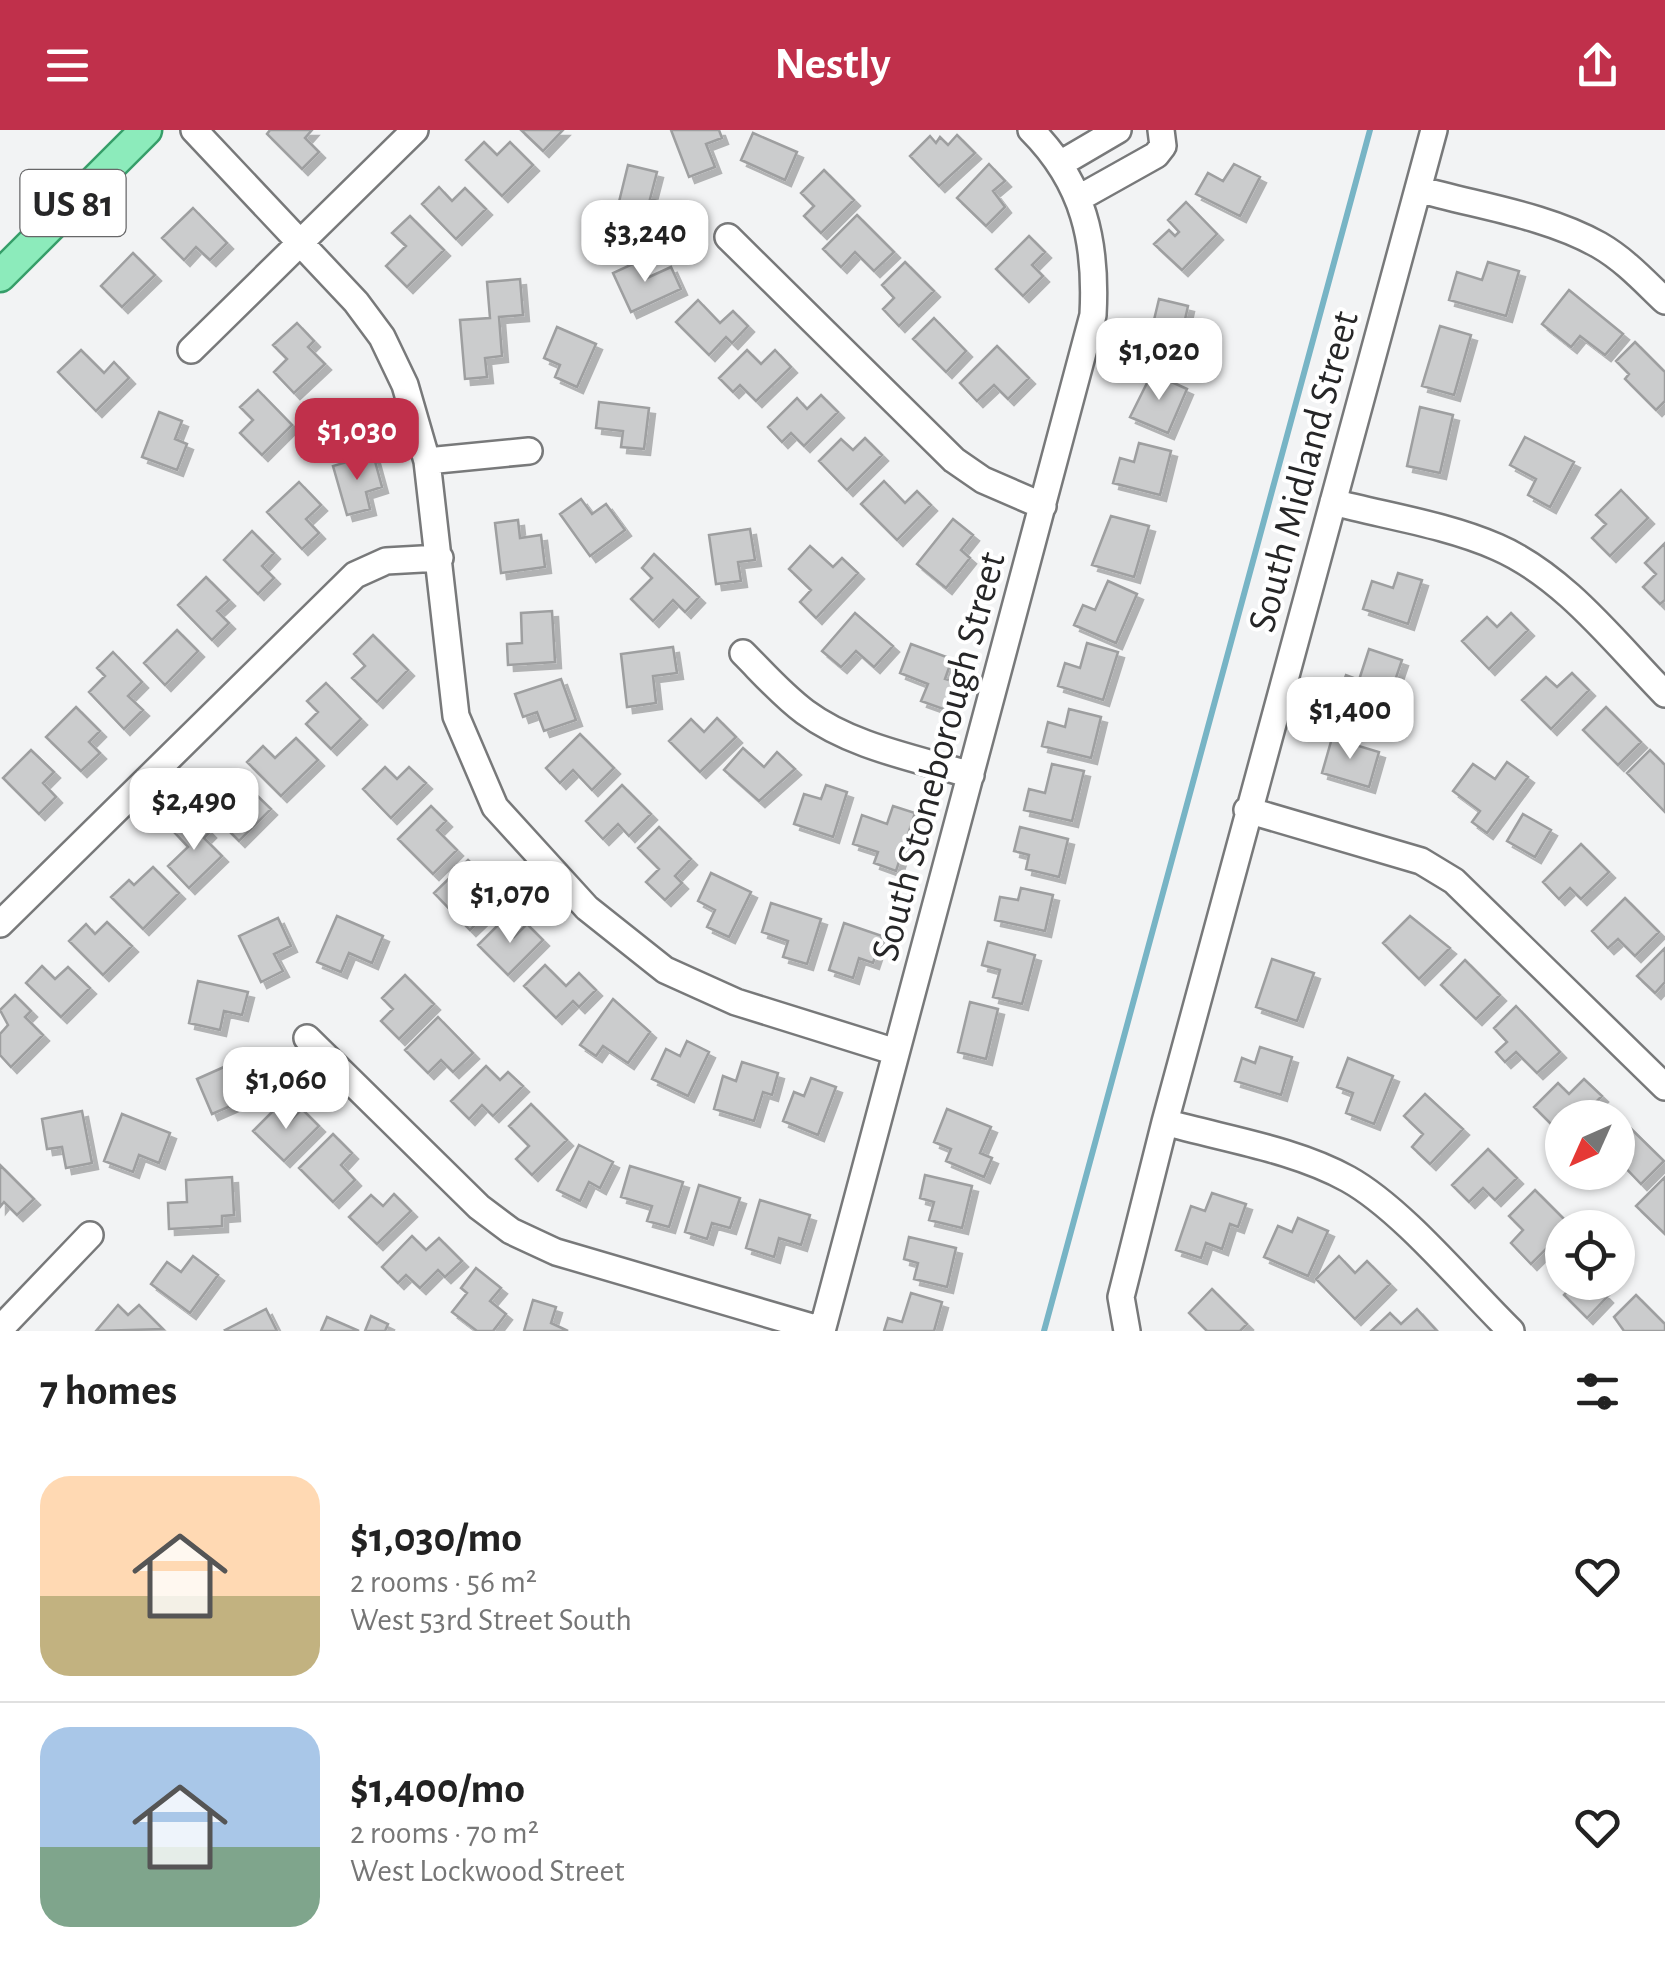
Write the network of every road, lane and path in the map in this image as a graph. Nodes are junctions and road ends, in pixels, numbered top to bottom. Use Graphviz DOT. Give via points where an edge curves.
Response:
graph roads {
  1 [pos="146,130"];
  2 [pos="194,130"];
  3 [pos="415,130"];
  4 [pos="1030,130"];
  5 [pos="1118,130"];
  6 [pos="1162,130"];
  7 [pos="1434,130"];
  8 [pos="1060,164"];
  9 [pos="1418,189"];
  10 [pos="1081,197"];
  11 [pos="728,238"];
  12 [pos="300,244"];
  13 [pos="0,276"];
  14 [pos="1665,301"];
  15 [pos="191,350"];
  16 [pos="529,451"];
  17 [pos="427,461"];
  18 [pos="1332,502"];
  19 [pos="1043,506"];
  20 [pos="440,558"];
  21 [pos="743,653"];
  22 [pos="1665,694"];
  23 [pos="971,775"];
  24 [pos="1248,810"];
  25 [pos="0,924"];
  26 [pos="307,1038"];
  27 [pos="896,1052"];
  28 [pos="1665,1087"];
  29 [pos="1165,1122"];
  30 [pos="90,1235"];
  31 [pos="0,1328"];
  32 [pos="822,1330"];
  33 [pos="1127,1331"];
  34 [pos="1511,1331"];
  1 -- 13 [label="main road, US 81"];
  2 -- 12 [label="street"];
  3 -- 12 [label="street"];
  4 -- 8 [label="street, South Stoneborough Street"];
  5 -- 8 [label="street"];
  6 -- 10 [label="street" via="1156,155"];
  7 -- 9 [label="street, South Midland Street"];
  8 -- 10 [label="street, South Stoneborough Street"];
  9 -- 14 [label="street" via="1586,239 1629,265"];
  9 -- 18 [label="street, South Midland Street"];
  10 -- 19 [label="street, South Stoneborough Street" via="1092,241 1093,315"];
  11 -- 19 [label="street" via="954,460"];
  12 -- 15 [label="street"];
  12 -- 17 [label="street" via="382,337 405,385"];
  16 -- 17 [label="street"];
  17 -- 20 [label="street"];
  18 -- 22 [label="street" via="1495,546 1529,564"];
  18 -- 24 [label="street, South Midland Street"];
  19 -- 23 [label="street, South Stoneborough Street"];
  20 -- 25 [label="street" via="386,562 355,574"];
  20 -- 27 [label="street" via="456,716 479,778 522,840 617,936 685,982"];
  21 -- 23 [label="street" via="822,724"];
  23 -- 27 [label="street, South Stoneborough Street"];
  24 -- 28 [label="street" via="1421,861 1454,881"];
  24 -- 29 [label="street, South Midland Street"];
  26 -- 32 [label="street" via="511,1231 553,1251"];
  27 -- 32 [label="street, South Stoneborough Street"];
  29 -- 33 [label="street, South Midland Street" via="1121,1298"];
  29 -- 34 [label="street" via="1349,1179"];
  30 -- 31 [label="street"];
}
